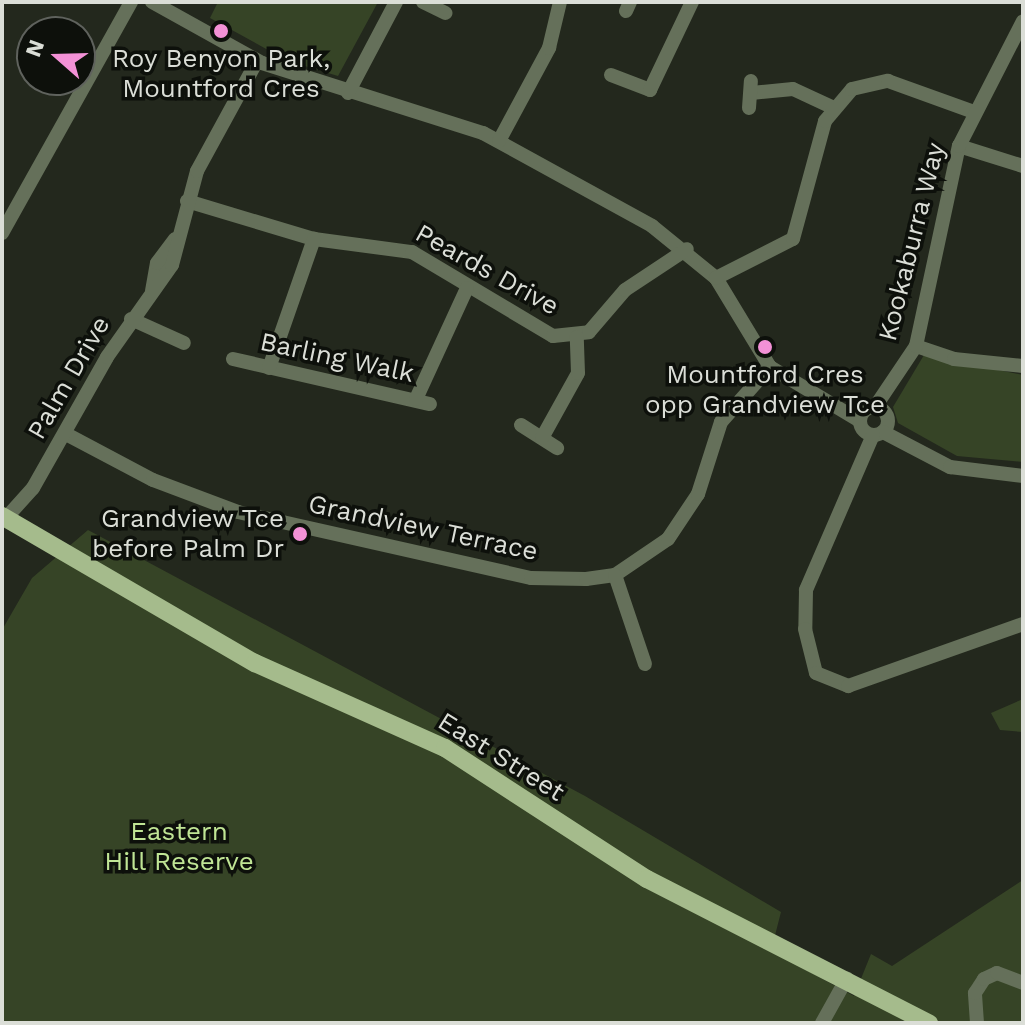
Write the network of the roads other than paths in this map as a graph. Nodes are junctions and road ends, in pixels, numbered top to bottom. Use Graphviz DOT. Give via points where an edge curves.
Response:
graph roads {
  1 [pos="131,2"];
  2 [pos="152,2"];
  3 [pos="396,2"];
  4 [pos="560,2"];
  5 [pos="692,2"];
  6 [pos="1023,21"];
  7 [pos="257,61"];
  8 [pos="611,75"];
  9 [pos="348,93"];
  10 [pos="832,107"];
  11 [pos="749,108"];
  12 [pos="974,112"];
  13 [pos="499,141"];
  14 [pos="959,146"];
  15 [pos="1023,166"];
  16 [pos="187,201"];
  17 [pos="2,233"];
  18 [pos="314,239"];
  19 [pos="687,249"];
  20 [pos="716,278"];
  21 [pos="467,288"];
  22 [pos="131,319"];
  23 [pos="577,337"];
  24 [pos="184,343"];
  25 [pos="916,346"];
  26 [pos="233,359"];
  27 [pos="1023,366"];
  28 [pos="770,367"];
  29 [pos="269,368"];
  30 [pos="874,421"];
  31 [pos="521,425"];
  32 [pos="66,434"];
  33 [pos="542,438"];
  34 [pos="557,448"];
  35 [pos="1023,476"];
  36 [pos="10,520"];
  37 [pos="615,575"];
  38 [pos="1023,624"];
  39 [pos="645,664"];
  40 [pos="847,978"];
  41 [pos="1023,983"];
  42 [pos="822,1023"];
  43 [pos="929,1023"];
  44 [pos="977,1023"];
  1 -- 17 [label="street"];
  2 -- 7 [label="street"];
  3 -- 9 [label="street"];
  4 -- 13 [label="street" via="549,48"];
  5 -- 8 [label="street" via="653,87 641,91"];
  6 -- 12 [label="street, Kookaburra Way"];
  7 -- 9 [label="street"];
  7 -- 16 [label="street, Palm Drive"];
  9 -- 13 [label="street"];
  10 -- 11 [label="street" via="793,89 751,87"];
  10 -- 12 [label="street" via="852,89 878,81"];
  10 -- 20 [label="street" via="793,239"];
  12 -- 14 [label="street, Kookaburra Way"];
  13 -- 19 [label="street"];
  14 -- 15 [label="street"];
  14 -- 25 [label="street, Kookaburra Way"];
  16 -- 18 [label="street, Peards Drive"];
  16 -- 22 [label="street, Palm Drive" via="172,265"];
  18 -- 21 [label="street, Peards Drive" via="406,250"];
  18 -- 29 [label="street"];
  19 -- 20 [label="street"];
  19 -- 23 [label="street, Peards Drive" via="625,290 601,323"];
  20 -- 28 [label="street"];
  21 -- 23 [label="street, Peards Drive" via="544,333"];
  21 -- 29 [label="street, Barling Walk" via="423,402"];
  22 -- 24 [label="street"];
  22 -- 32 [label="street, Palm Drive"];
  23 -- 33 [label="street" via="578,373"];
  25 -- 27 [label="street" via="954,359"];
  25 -- 30 [label="street, Kookaburra Way"];
  26 -- 29 [label="street, Barling Walk"];
  28 -- 30 [label="street" via="841,409"];
  28 -- 37 [label="street" via="721,422 682,523"];
  30 -- 35 [label="street" via="906,445 963,471"];
  30 -- 38 [label="street, Kookaburra Way" via="806,590 805,629 816,673 848,686"];
  31 -- 33 [label="street"];
  32 -- 36 [label="street, Palm Drive"];
  32 -- 37 [label="street, Grandview Terrace" via="153,480 238,512 531,578"];
  33 -- 34 [label="street"];
  36 -- 40 [label="main road, East Street" via="255,663 445,748 685,900"];
  37 -- 39 [label="street"];
  40 -- 42 [label="street"];
  40 -- 43 [label="main road, East Street"];
  41 -- 44 [label="street" via="997,973 984,979 975,993"];
}
